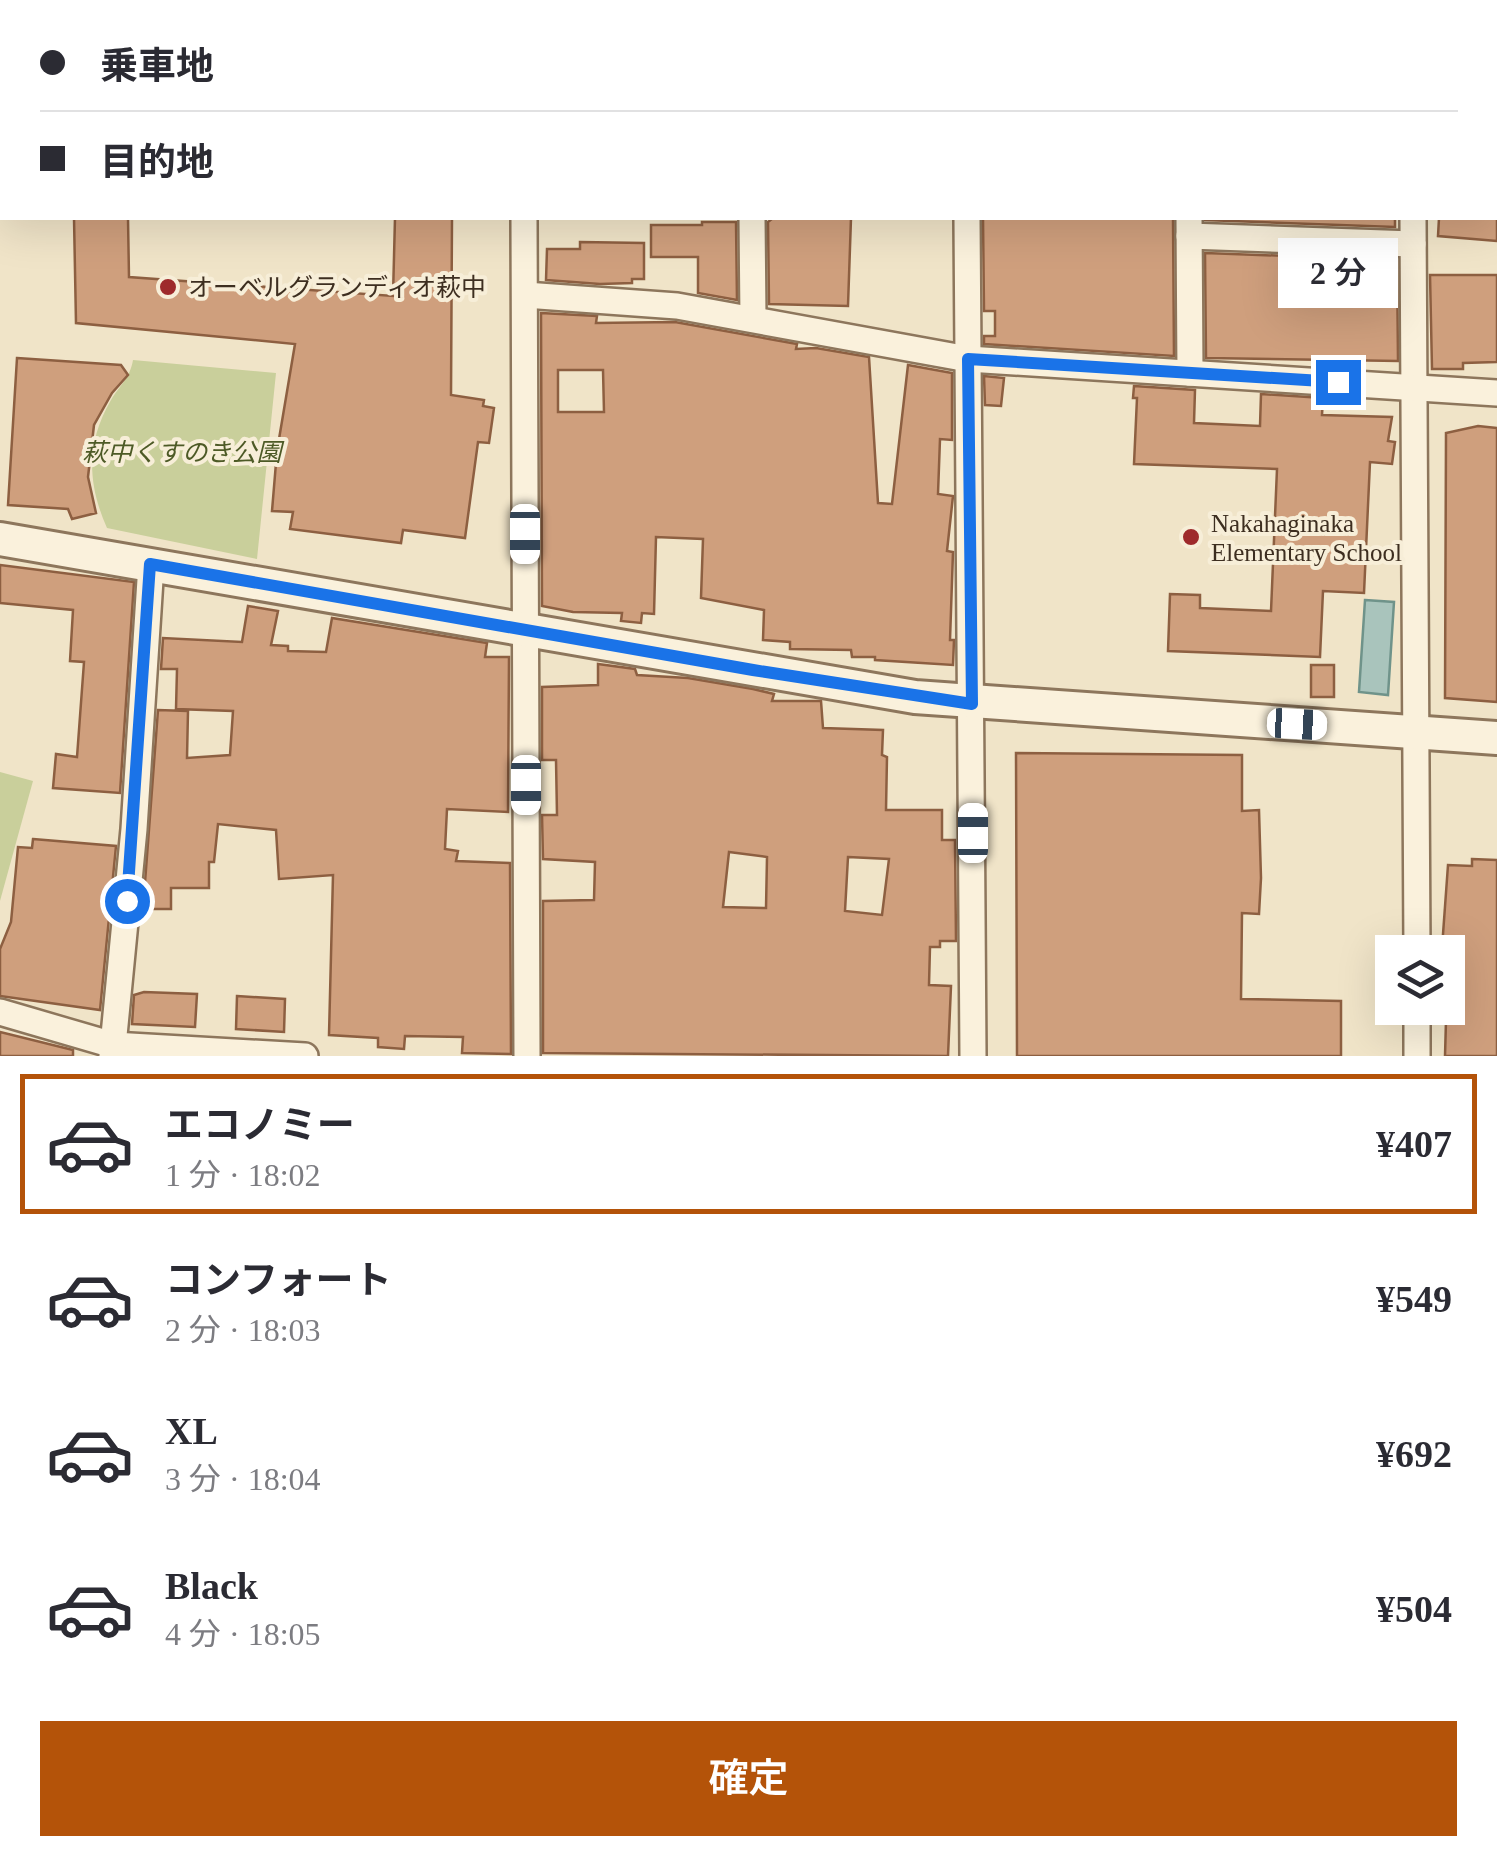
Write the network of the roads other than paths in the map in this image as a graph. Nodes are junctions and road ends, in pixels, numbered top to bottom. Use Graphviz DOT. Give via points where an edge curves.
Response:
graph roads {
  1 [pos="0,162"];
  2 [pos="0,174"];
  3 [pos="524,220"];
  4 [pos="752,220"];
  5 [pos="968,220"];
  6 [pos="1413,220"];
  7 [pos="1189,227"];
  8 [pos="1413,244"];
  9 [pos="525,296"];
  10 [pos="754,319"];
  11 [pos="968,359"];
  12 [pos="1190,373"];
  13 [pos="1412,387"];
  14 [pos="1497,392"];
  15 [pos="0,539"];
  16 [pos="150,564"];
  17 [pos="525,627"];
  18 [pos="972,704"];
  19 [pos="1419,732"];
  20 [pos="1497,738"];
  21 [pos="1418,935"];
  22 [pos="0,1012"];
  23 [pos="1417,1025"];
  24 [pos="112,1050"];
  25 [pos="302,1056"];
  26 [pos="528,1056"];
  27 [pos="973,1056"];
  28 [pos="1417,1056"];
  1 -- 2 [label="street"];
  3 -- 9 [label="street"];
  4 -- 10 [label="street"];
  5 -- 11 [label="street"];
  6 -- 8 [label="street"];
  7 -- 8 [label="street"];
  7 -- 12 [label="street"];
  8 -- 13 [label="street"];
  9 -- 10 [label="street" via="678,306"];
  9 -- 17 [label="street"];
  10 -- 11 [label="street"];
  11 -- 12 [label="street"];
  11 -- 18 [label="street"];
  12 -- 13 [label="street"];
  13 -- 14 [label="street"];
  13 -- 19 [label="street"];
  15 -- 16 [label="street"];
  16 -- 17 [label="street"];
  16 -- 24 [label="street"];
  17 -- 18 [label="street"];
  17 -- 26 [label="street"];
  18 -- 19 [label="street"];
  18 -- 27 [label="street"];
  19 -- 20 [label="street"];
  19 -- 21 [label="street"];
  22 -- 24 [label="street"];
  23 -- 28 [label="street"];
  24 -- 25 [label="street"];
}
